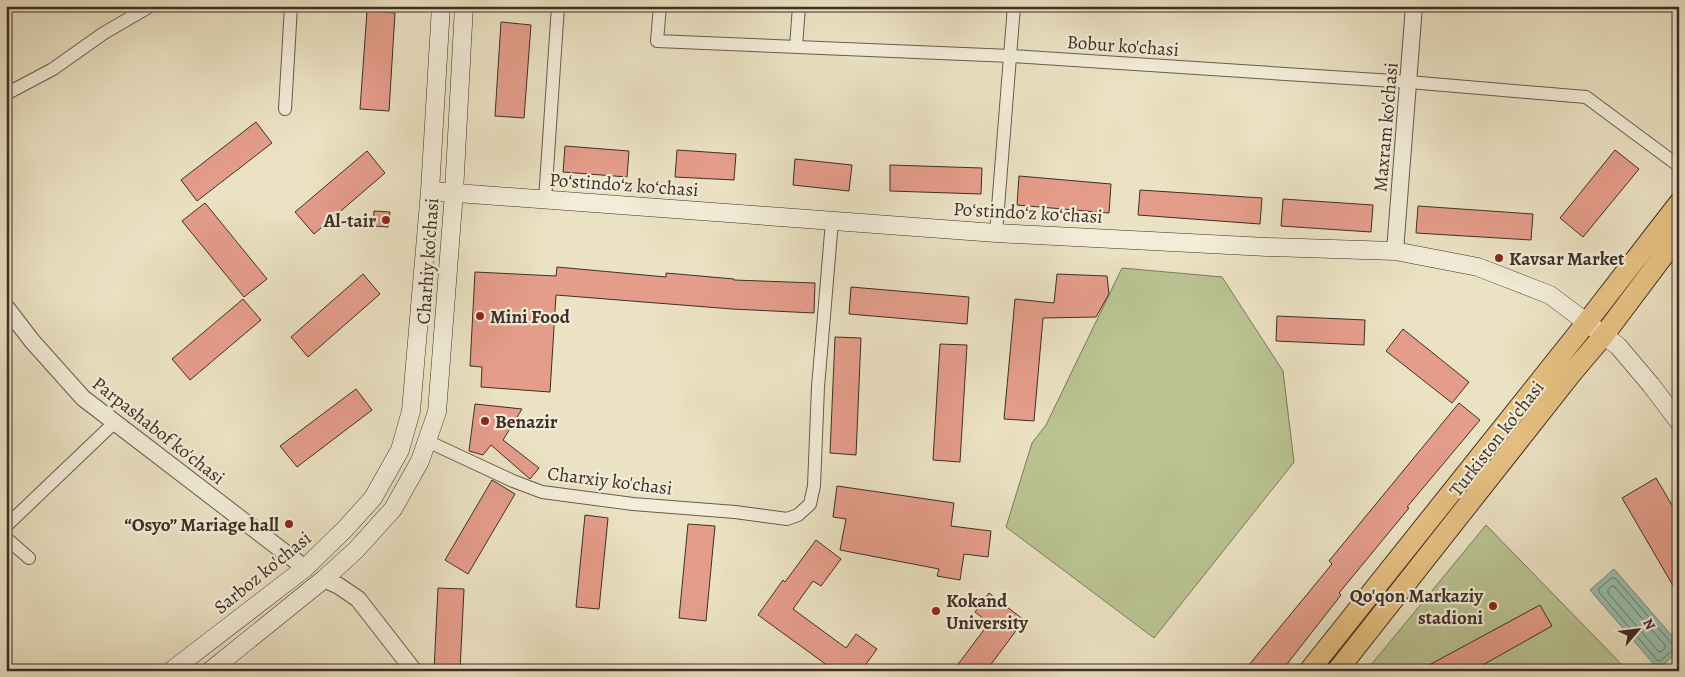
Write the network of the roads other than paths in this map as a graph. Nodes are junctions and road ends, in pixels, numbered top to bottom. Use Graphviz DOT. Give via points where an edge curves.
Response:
graph roads {
  1 [pos="147,6"];
  2 [pos="291,6"];
  3 [pos="442,6"];
  4 [pos="464,6"];
  5 [pos="558,6"];
  6 [pos="660,6"];
  7 [pos="799,6"];
  8 [pos="1014,6"];
  9 [pos="1414,6"];
  10 [pos="796,47"];
  11 [pos="1011,56"];
  12 [pos="1408,82"];
  13 [pos="6,94"];
  14 [pos="285,109"];
  15 [pos="1679,166"];
  16 [pos="430,191"];
  17 [pos="454,192"];
  18 [pos="545,200"];
  19 [pos="1679,203"];
  20 [pos="832,221"];
  21 [pos="996,233"];
  22 [pos="1679,235"];
  23 [pos="1395,251"];
  24 [pos="6,306"];
  25 [pos="1587,322"];
  26 [pos="1604,335"];
  27 [pos="114,422"];
  28 [pos="1679,422"];
  29 [pos="427,441"];
  30 [pos="373,498"];
  31 [pos="6,526"];
  32 [pos="6,538"];
  33 [pos="29,558"];
  34 [pos="305,568"];
  35 [pos="324,579"];
  36 [pos="171,671"];
  37 [pos="210,671"];
  38 [pos="414,671"];
  39 [pos="1309,671"];
  40 [pos="1337,671"];
  1 -- 13 [label="street" via="52,69"];
  2 -- 14 [label="street"];
  3 -- 16 [label="main road, Charhiy ko'chasi"];
  4 -- 17 [label="main road, Charhiy ko'chasi"];
  5 -- 18 [label="street"];
  6 -- 10 [label="street, Bobur ko'chasi" via="658,41"];
  7 -- 10 [label="street"];
  8 -- 11 [label="street"];
  9 -- 12 [label="street, Maxram ko'chasi"];
  10 -- 11 [label="street, Bobur ko'chasi"];
  11 -- 12 [label="street, Bobur ko'chasi"];
  11 -- 21 [label="street"];
  12 -- 15 [label="street, Bobur ko'chasi" via="1586,97"];
  12 -- 23 [label="street, Maxram ko'chasi"];
  16 -- 17 [label="main road, Poʻstindoʻz koʻchasi"];
  16 -- 30 [label="main road, Charhiy ko'chasi" via="411,411 400,450"];
  17 -- 18 [label="main road, Poʻstindoʻz koʻchasi"];
  17 -- 29 [label="main road, Charhiy ko'chasi" via="437,412"];
  18 -- 20 [label="main road, Poʻstindoʻz koʻchasi"];
  19 -- 25 [label="main road, Turkiston ko'chasi"];
  20 -- 21 [label="main road, Poʻstindoʻz koʻchasi"];
  20 -- 29 [label="street, Charxiy ko'chasi" via="818,387 814,486 810,504 798,515 787,519 542,492"];
  21 -- 23 [label="main road, Poʻstindoʻz koʻchasi"];
  22 -- 26 [label="main road, Turkiston ko'chasi"];
  23 -- 25 [label="main road, Poʻstindoʻz koʻchasi" via="1478,266 1550,295"];
  24 -- 27 [label="street, Parpashabof ko'chasi" via="32,341 83,398"];
  25 -- 26 [label="main road, Poʻstindoʻz koʻchasi"];
  25 -- 39 [label="main road, Turkiston ko'chasi"];
  26 -- 28 [label="main road, Poʻstindoʻz koʻchasi" via="1618,346"];
  26 -- 40 [label="main road, Turkiston ko'chasi"];
  27 -- 31 [label="street"];
  27 -- 34 [label="street, Parpashabof ko'chasi"];
  29 -- 35 [label="main road, Charhiy ko'chasi" via="420,461 393,509"];
  30 -- 34 [label="main road, Sarboz ko'chasi"];
  32 -- 33 [label="street"];
  34 -- 36 [label="main road, Sarboz ko'chasi"];
  35 -- 37 [label="main road"];
  35 -- 38 [label="street" via="358,600"];
}
